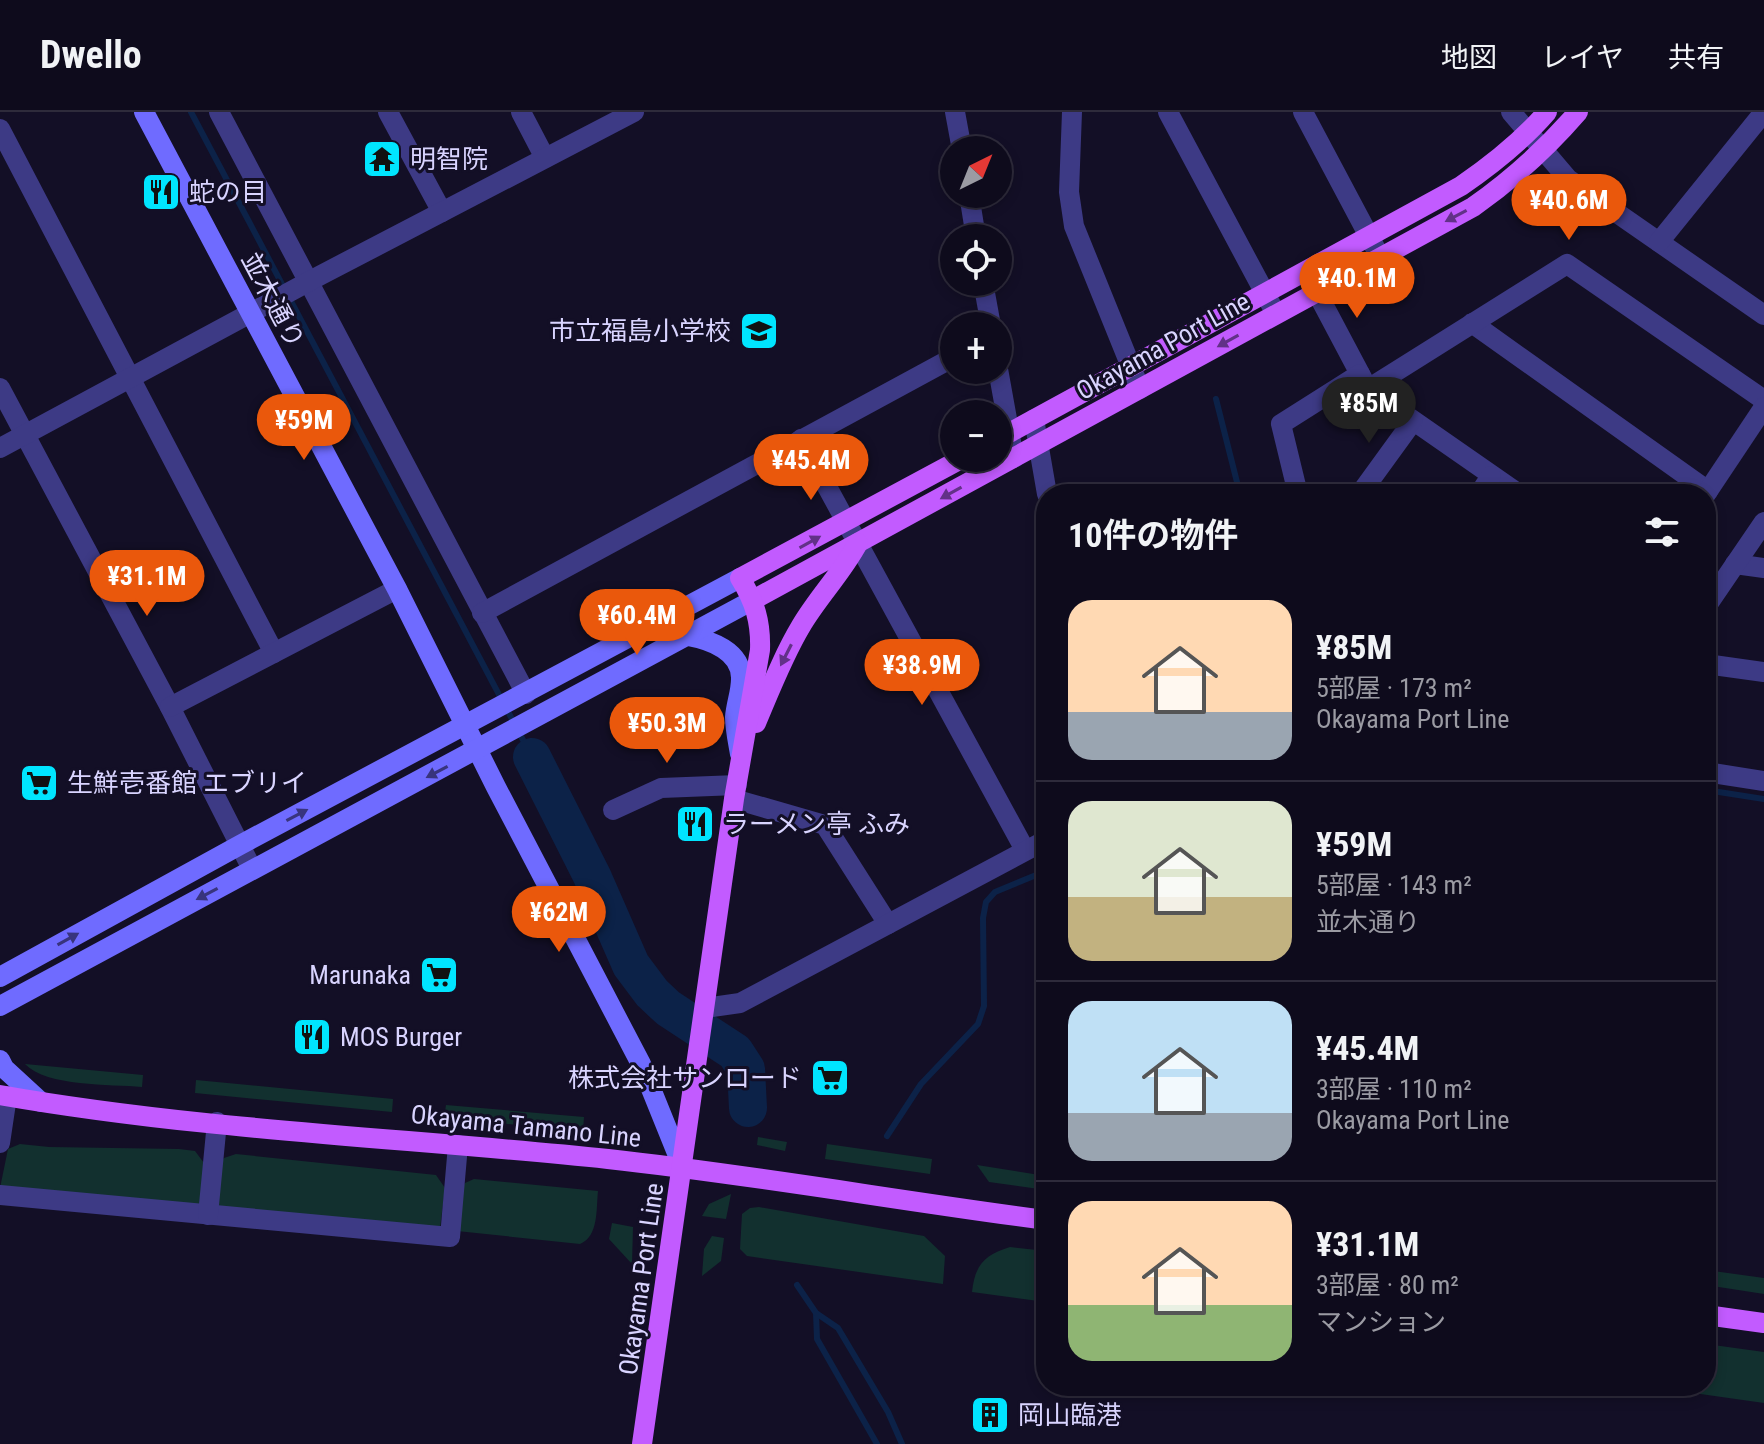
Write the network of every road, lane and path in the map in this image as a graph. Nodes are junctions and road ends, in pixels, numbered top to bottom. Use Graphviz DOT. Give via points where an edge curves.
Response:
graph roads {
  1 [pos="144,112"];
  2 [pos="219,112"];
  3 [pos="388,112"];
  4 [pos="521,112"];
  5 [pos="634,112"];
  6 [pos="955,112"];
  7 [pos="1072,112"];
  8 [pos="1168,112"];
  9 [pos="1303,112"];
  10 [pos="1511,112"];
  11 [pos="1547,112"];
  12 [pos="1578,112"];
  13 [pos="1764,112"];
  14 [pos="0,129"];
  15 [pos="1529,133"];
  16 [pos="959,136"];
  17 [pos="1544,151"];
  18 [pos="545,158"];
  19 [pos="442,212"];
  20 [pos="1369,237"];
  21 [pos="1659,242"];
  22 [pos="1380,257"];
  23 [pos="1306,272"];
  24 [pos="302,286"];
  25 [pos="1317,291"];
  26 [pos="1265,294"];
  27 [pos="250,314"];
  28 [pos="1276,314"];
  29 [pos="1764,315"];
  30 [pos="1472,323"];
  31 [pos="940,365"];
  32 [pos="1130,368"];
  33 [pos="130,378"];
  34 [pos="1364,382"];
  35 [pos="0,388"];
  36 [pos="1140,389"];
  37 [pos="1764,400"];
  38 [pos="1764,407"];
  39 [pos="1034,419"];
  40 [pos="1413,421"];
  41 [pos="1012,431"];
  42 [pos="25,434"];
  43 [pos="801,439"];
  44 [pos="1039,444"];
  45 [pos="0,448"];
  46 [pos="1012,454"];
  47 [pos="1014,458"];
  48 [pos="940,470"];
  49 [pos="1491,476"];
  50 [pos="1045,484"];
  51 [pos="1296,484"];
  52 [pos="1367,484"];
  53 [pos="1486,484"];
  54 [pos="1503,484"];
  55 [pos="1695,484"];
  56 [pos="1713,484"];
  57 [pos="847,521"];
  58 [pos="1764,522"];
  59 [pos="858,543"];
  60 [pos="1735,564"];
  61 [pos="1764,568"];
  62 [pos="740,578"];
  63 [pos="397,589"];
  64 [pos="1716,592"];
  65 [pos="753,600"];
  66 [pos="482,613"];
  67 [pos="688,636"];
  68 [pos="274,653"];
  69 [pos="1716,665"];
  70 [pos="1764,672"];
  71 [pos="520,697"];
  72 [pos="170,707"];
  73 [pos="466,726"];
  74 [pos="478,750"];
  75 [pos="741,758"];
  76 [pos="1716,774"];
  77 [pos="1764,781"];
  78 [pos="736,792"];
  79 [pos="613,810"];
  80 [pos="240,845"];
  81 [pos="1036,845"];
  82 [pos="1025,850"];
  83 [pos="252,869"];
  84 [pos="888,924"];
  85 [pos="0,977"];
  86 [pos="705,1008"];
  87 [pos="1,1010"];
  88 [pos="0,1060"];
  89 [pos="4,1095"];
  90 [pos="41,1102"];
  91 [pos="217,1122"];
  92 [pos="0,1143"];
  93 [pos="458,1145"];
  94 [pos="683,1168"];
  95 [pos="0,1195"];
  96 [pos="208,1215"];
  97 [pos="1036,1219"];
  98 [pos="1716,1316"];
  99 [pos="1764,1323"];
  100 [pos="642,1444"];
  1 -- 27 [label="street, 並木通り"];
  2 -- 24 [label="street"];
  3 -- 19 [label="street"];
  4 -- 18 [label="street"];
  5 -- 18 [label="street"];
  6 -- 16 [label="street"];
  7 -- 32 [label="street" via="1069,192 1074,226"];
  8 -- 26 [label="street"];
  9 -- 20 [label="street"];
  10 -- 15 [label="street"];
  11 -- 15 [label="main road, Okayama Port Line"];
  12 -- 17 [label="main road, Okayama Port Line"];
  13 -- 21 [label="street"];
  14 -- 33 [label="street"];
  15 -- 17 [label="street"];
  15 -- 20 [label="main road, Okayama Port Line" via="1461,186"];
  17 -- 21 [label="street" via="1568,179"];
  17 -- 22 [label="main road, Okayama Port Line, one-way" via="1473,207"];
  18 -- 19 [label="street"];
  19 -- 24 [label="street"];
  20 -- 22 [label="street"];
  20 -- 23 [label="main road, Okayama Port Line"];
  21 -- 29 [label="street"];
  22 -- 25 [label="main road, Okayama Port Line"];
  23 -- 25 [label="street"];
  23 -- 26 [label="main road, Okayama Port Line"];
  24 -- 27 [label="street"];
  24 -- 66 [label="street"];
  25 -- 28 [label="main road, Okayama Port Line"];
  25 -- 34 [label="street"];
  26 -- 28 [label="street"];
  26 -- 32 [label="main road, Okayama Port Line"];
  27 -- 33 [label="street"];
  27 -- 63 [label="street, 並木通り"];
  28 -- 36 [label="main road, Okayama Port Line, one-way"];
  30 -- 34 [label="street"];
  30 -- 37 [label="street" via="1567,264"];
  30 -- 55 [label="street"];
  31 -- 43 [label="street"];
  32 -- 36 [label="street"];
  32 -- 39 [label="main road, Okayama Port Line"];
  33 -- 42 [label="street"];
  33 -- 68 [label="street"];
  34 -- 40 [label="street"];
  34 -- 51 [label="street" via="1281,424"];
  35 -- 42 [label="street"];
  36 -- 44 [label="main road, Okayama Port Line"];
  38 -- 56 [label="street"];
  39 -- 41 [label="main road, Okayama Port Line"];
  39 -- 44 [label="street"];
  40 -- 49 [label="street"];
  40 -- 52 [label="street"];
  42 -- 45 [label="street"];
  42 -- 72 [label="street"];
  43 -- 57 [label="street"];
  43 -- 66 [label="street"];
  44 -- 47 [label="main road, Okayama Port Line"];
  44 -- 50 [label="street"];
  46 -- 47 [label="street"];
  47 -- 59 [label="main road, Okayama Port Line, one-way"];
  48 -- 57 [label="main road"];
  49 -- 53 [label="street"];
  49 -- 54 [label="street"];
  57 -- 59 [label="street"];
  62 -- 57 [label="main road, one-way"];
  58 -- 60 [label="street"];
  59 -- 65 [label="main road, Okayama Port Line"];
  59 -- 75 [label="main road, one-way" via="802,624"];
  59 -- 82 [label="street"];
  60 -- 61 [label="street"];
  60 -- 64 [label="street"];
  62 -- 65 [label="main road, Okayama Port Line"];
  62 -- 71 [label="street"];
  63 -- 68 [label="street"];
  63 -- 73 [label="street, 並木通り"];
  65 -- 67 [label="street"];
  65 -- 75 [label="main road, Okayama Port Line" via="760,650"];
  66 -- 71 [label="street"];
  67 -- 74 [label="street"];
  67 -- 75 [label="street" via="722,648 739,667 735,719"];
  68 -- 72 [label="street"];
  69 -- 70 [label="street"];
  71 -- 73 [label="street"];
  72 -- 80 [label="street"];
  73 -- 74 [label="street, 並木通り"];
  80 -- 73 [label="street, one-way"];
  74 -- 83 [label="street, one-way"];
  74 -- 94 [label="street, 並木通り" via="641,1064"];
  75 -- 78 [label="main road, Okayama Port Line"];
  76 -- 77 [label="street"];
  78 -- 79 [label="street" via="661,788"];
  78 -- 84 [label="street" via="825,825"];
  78 -- 86 [label="main road, Okayama Port Line"];
  80 -- 83 [label="street"];
  85 -- 80 [label="street, one-way"];
  81 -- 82 [label="street"];
  82 -- 84 [label="street"];
  83 -- 87 [label="street, one-way"];
  84 -- 86 [label="street" via="740,1003"];
  86 -- 94 [label="main road, Okayama Port Line"];
  88 -- 90 [label="street"];
  89 -- 90 [label="main road, Okayama Tamano Line"];
  89 -- 92 [label="street"];
  90 -- 91 [label="main road, Okayama Tamano Line"];
  91 -- 93 [label="main road, Okayama Tamano Line"];
  91 -- 96 [label="street"];
  93 -- 94 [label="main road, Okayama Tamano Line"];
  93 -- 96 [label="street" via="450,1237"];
  94 -- 97 [label="main road, Okayama Tamano Line"];
  94 -- 100 [label="main road, Okayama Port Line"];
  95 -- 96 [label="street"];
  98 -- 99 [label="main road"];
}
